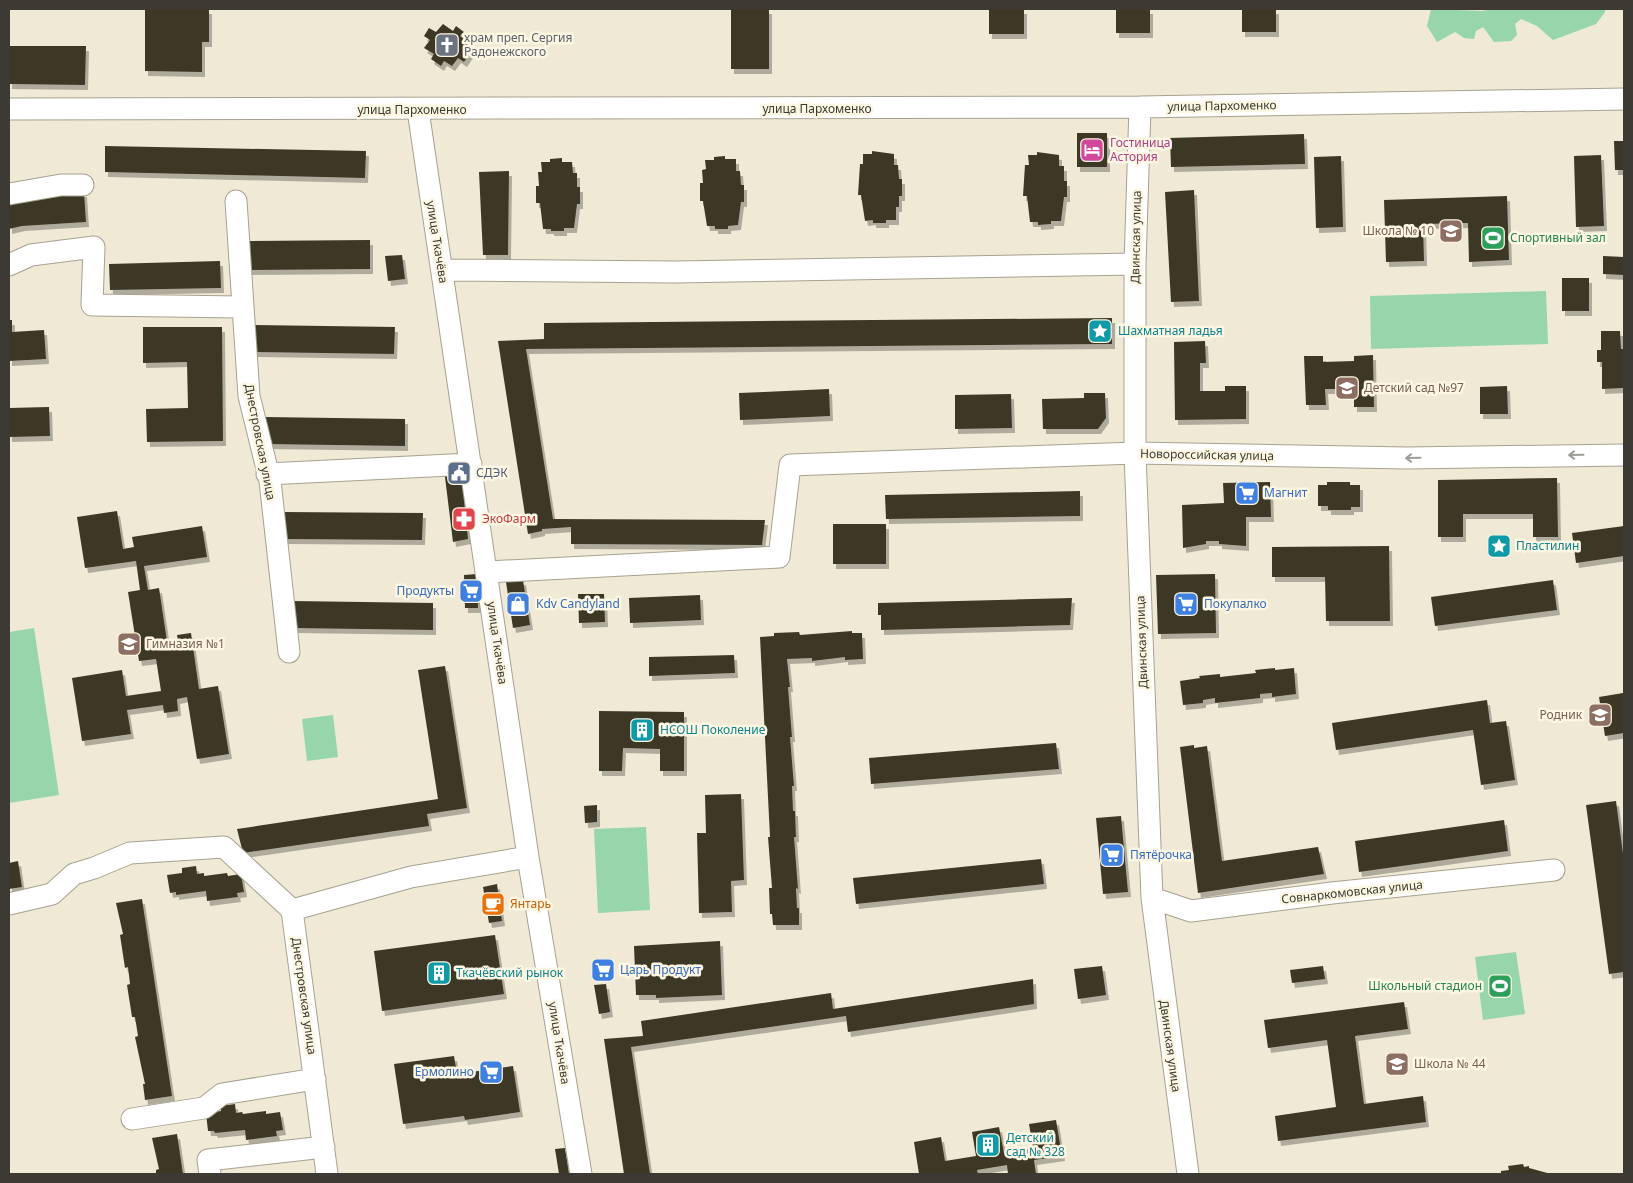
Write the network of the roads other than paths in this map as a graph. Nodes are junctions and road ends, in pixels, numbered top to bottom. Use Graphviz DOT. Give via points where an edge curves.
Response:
graph roads {
  1 [pos="1624,99"];
  2 [pos="1140,108"];
  3 [pos="9,109"];
  4 [pos="418,110"];
  5 [pos="83,185"];
  6 [pos="9,194"];
  7 [pos="236,201"];
  8 [pos="1135,264"];
  9 [pos="9,265"];
  10 [pos="442,270"];
  11 [pos="242,307"];
  12 [pos="1135,453"];
  13 [pos="1624,455"];
  14 [pos="472,464"];
  15 [pos="267,474"];
  16 [pos="487,572"];
  17 [pos="289,652"];
  18 [pos="528,857"];
  19 [pos="1554,870"];
  20 [pos="1152,898"];
  21 [pos="9,904"];
  22 [pos="292,910"];
  23 [pos="315,1079"];
  24 [pos="132,1119"];
  25 [pos="324,1147"];
  26 [pos="210,1174"];
  27 [pos="328,1174"];
  28 [pos="581,1174"];
  29 [pos="1188,1174"];
  1 -- 2 [label="street, улица Пархоменко"];
  2 -- 4 [label="street, улица Пархоменко"];
  2 -- 8 [label="street, Двинская улица"];
  3 -- 4 [label="street, улица Пархоменко"];
  4 -- 10 [label="street, улица Ткачёва"];
  5 -- 6 [label="street" via="60,185"];
  7 -- 11 [label="street, Днестровская улица"];
  8 -- 10 [label="street" via="676,272"];
  8 -- 12 [label="street, Двинская улица"];
  9 -- 11 [label="street" via="31,255 94,247 92,305"];
  10 -- 14 [label="street, улица Ткачёва"];
  11 -- 15 [label="street, Днестровская улица" via="249,396"];
  13 -- 12 [label="street, Новороссийская улица, one-way" via="1407,458"];
  12 -- 16 [label="street, Новороссийская улица" via="790,465 779,557"];
  12 -- 20 [label="street, Двинская улица"];
  14 -- 15 [label="street"];
  14 -- 16 [label="street, улица Ткачёва"];
  15 -- 17 [label="street, Днестровская улица"];
  16 -- 18 [label="street, улица Ткачёва"];
  18 -- 22 [label="street" via="411,877"];
  18 -- 28 [label="street, улица Ткачёва"];
  19 -- 20 [label="street, Совнаркомовская улица" via="1191,911"];
  20 -- 29 [label="street, Двинская улица"];
  21 -- 22 [label="street" via="52,894 74,874 130,853 224,846"];
  22 -- 23 [label="street, Днестровская улица"];
  23 -- 24 [label="street" via="222,1094 204,1108"];
  23 -- 25 [label="street, Днестровская улица"];
  25 -- 26 [label="street" via="208,1160"];
  25 -- 27 [label="street, Днестровская улица"];
}
